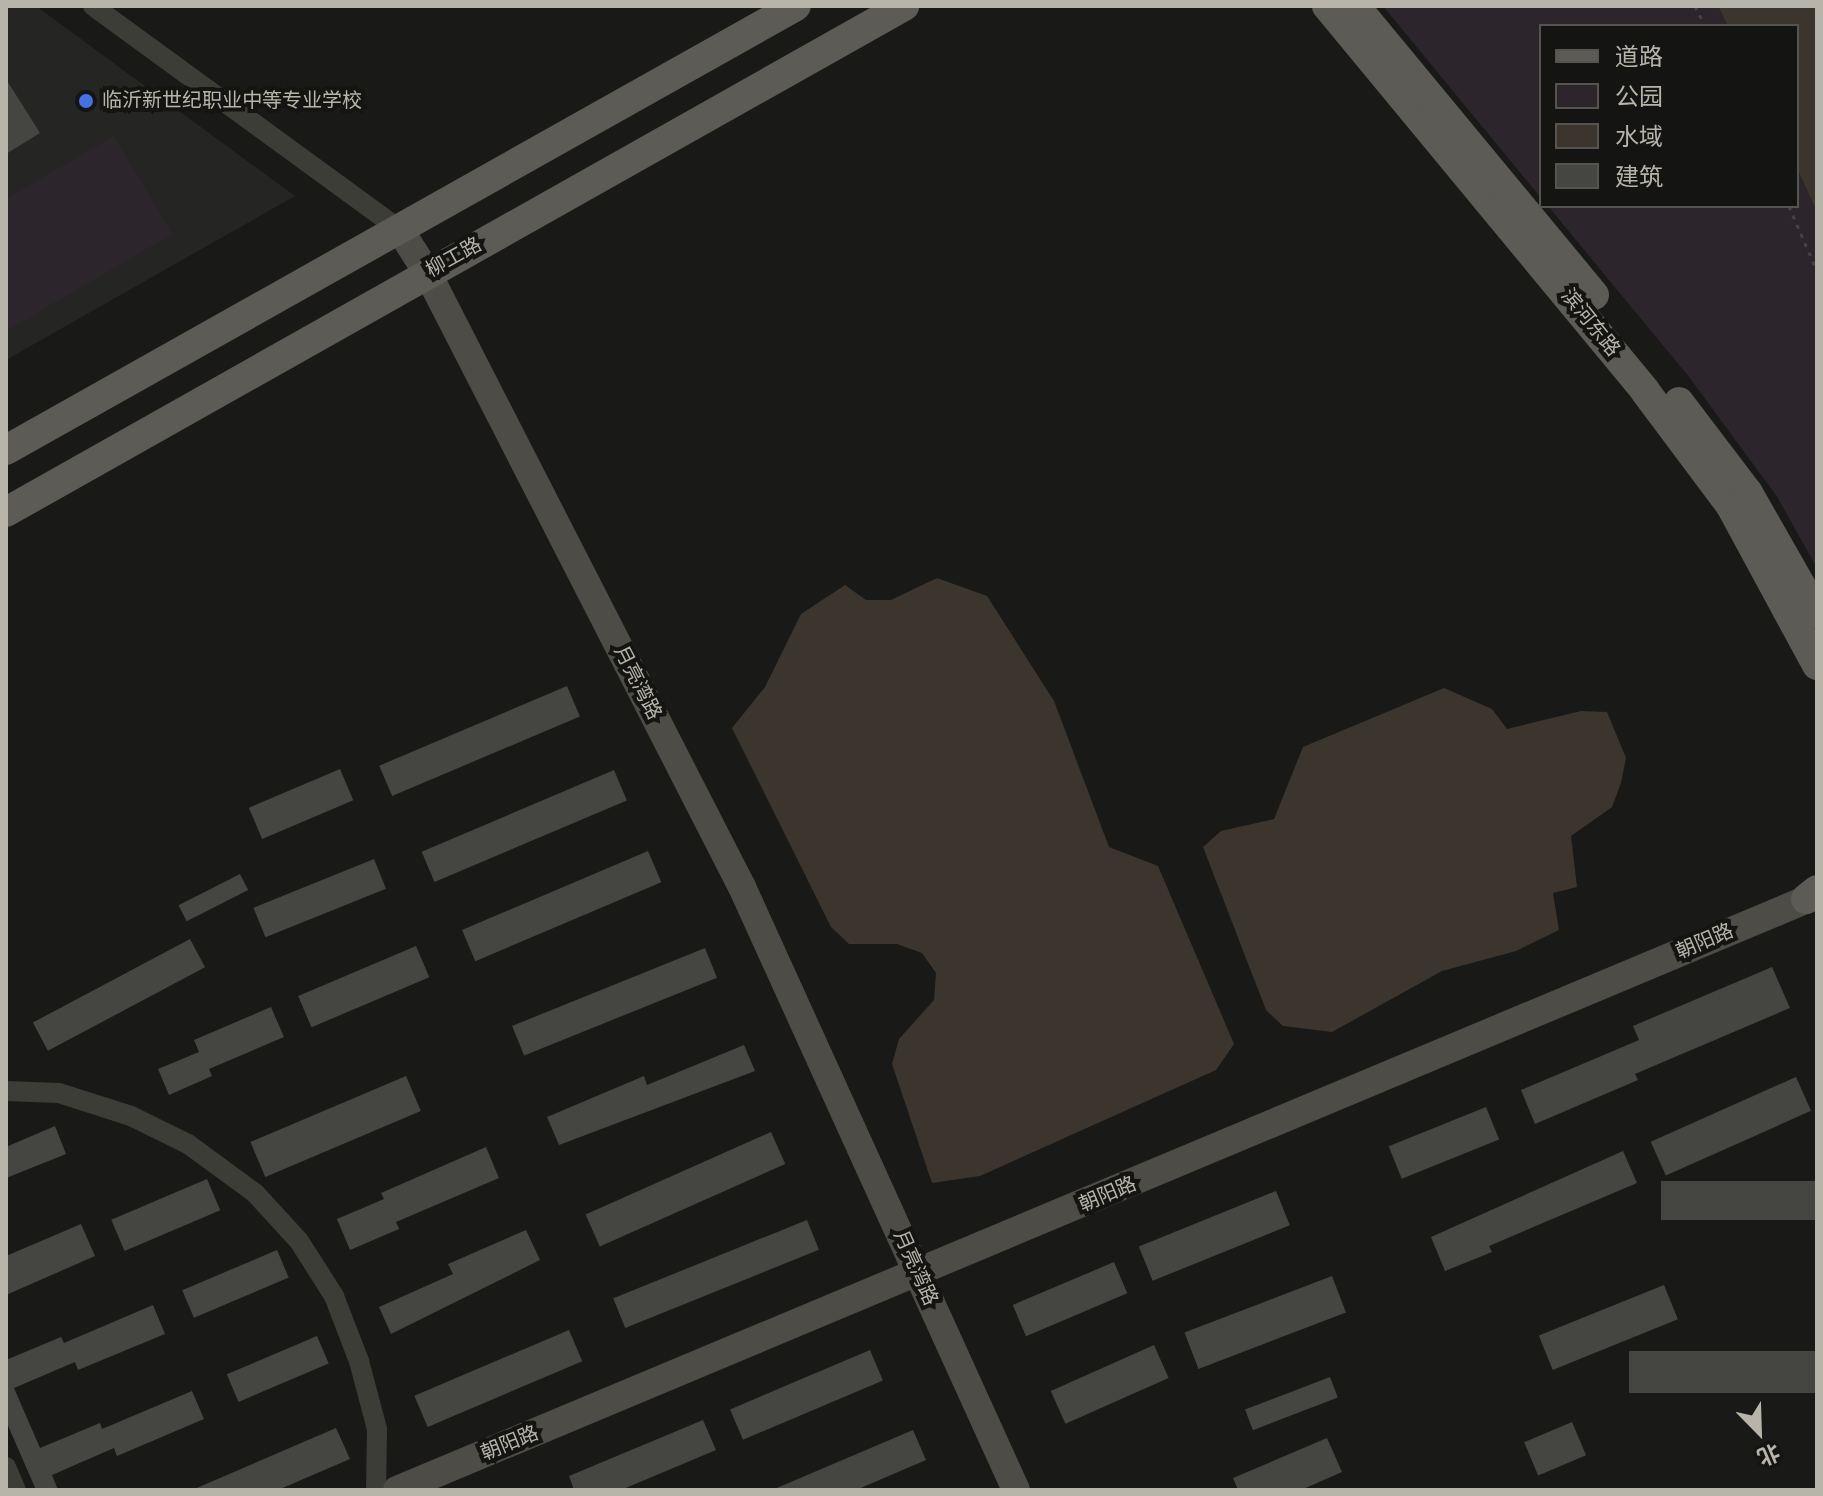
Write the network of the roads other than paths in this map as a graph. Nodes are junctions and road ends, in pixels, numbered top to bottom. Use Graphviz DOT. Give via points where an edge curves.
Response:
graph roads {
  1 [pos="93,6"];
  2 [pos="796,6"];
  3 [pos="904,6"];
  4 [pos="1327,6"];
  5 [pos="1355,6"];
  6 [pos="400,230"];
  7 [pos="428,274"];
  8 [pos="6,450"];
  9 [pos="6,512"];
  10 [pos="1817,614"];
  11 [pos="1817,665"];
  12 [pos="1814,896"];
  13 [pos="6,1091"];
  14 [pos="919,1275"];
  15 [pos="6,1467"];
  16 [pos="16,1490"];
  17 [pos="376,1490"];
  18 [pos="397,1490"];
  19 [pos="1016,1490"];
  1 -- 6 [label="street, 月亮湾路"];
  2 -- 6 [label="main road"];
  3 -- 7 [label="main road, 柳工路"];
  4 -- 11 [label="main road, 滨河东路" via="1645,391 1731,506"];
  5 -- 10 [label="main road, 滨河东路" via="1740,482"];
  6 -- 7 [label="street, 月亮湾路"];
  6 -- 8 [label="main road"];
  7 -- 9 [label="main road, 柳工路"];
  7 -- 14 [label="street, 月亮湾路" via="742,887"];
  12 -- 14 [label="street, 朝阳路"];
  13 -- 17 [label="street" via="59,1093 131,1116 188,1144 255,1193 299,1241 334,1296 377,1429"];
  14 -- 18 [label="street, 朝阳路"];
  14 -- 19 [label="street, 月亮湾路"];
  15 -- 16 [label="street"];
}
